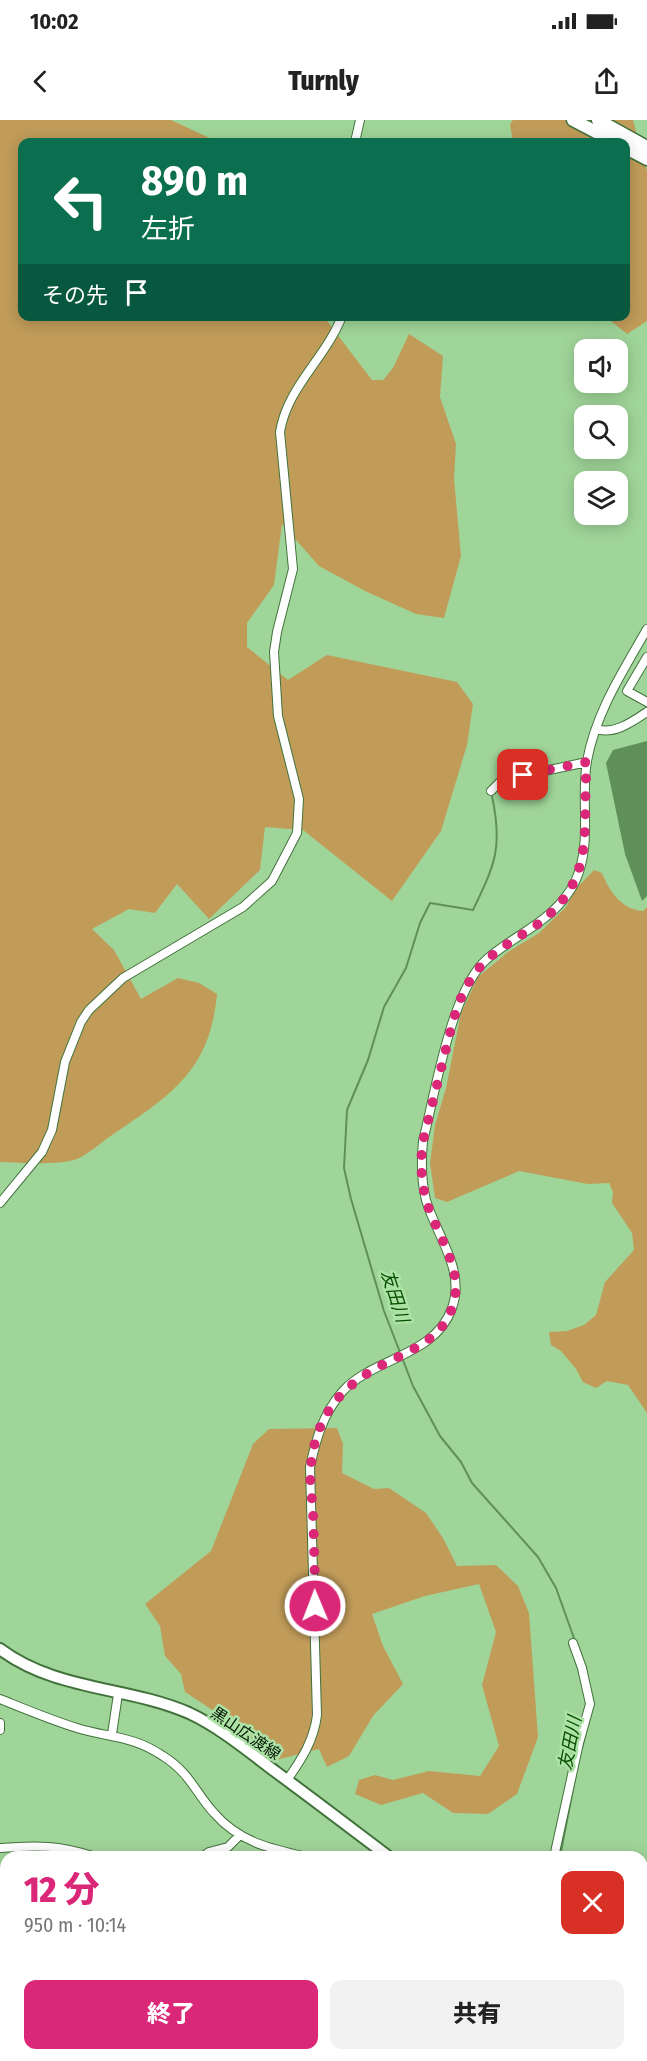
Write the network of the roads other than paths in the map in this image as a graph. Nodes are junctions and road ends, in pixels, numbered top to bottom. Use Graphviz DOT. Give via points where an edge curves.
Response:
graph roads {
  1 [pos="360,120"];
  2 [pos="573,120"];
  3 [pos="598,120"];
  4 [pos="356,138"];
  5 [pos="607,138"];
  6 [pos="647,147"];
  7 [pos="630,150"];
  8 [pos="647,159"];
  9 [pos="340,321"];
  10 [pos="647,629"];
  11 [pos="647,657"];
  12 [pos="647,702"];
  13 [pos="647,712"];
  14 [pos="596,729"];
  15 [pos="587,762"];
  16 [pos="491,791"];
  17 [pos="0,1203"];
  18 [pos="573,1643"];
  19 [pos="0,1649"];
  20 [pos="118,1694"];
  21 [pos="0,1699"];
  22 [pos="0,1723"];
  23 [pos="0,1730"];
  24 [pos="112,1734"];
  25 [pos="287,1780"];
  26 [pos="239,1836"];
  27 [pos="0,1848"];
  28 [pos="79,1851"];
  29 [pos="212,1851"];
  30 [pos="277,1851"];
  31 [pos="381,1851"];
  32 [pos="555,1851"];
  1 -- 4 [label="street"];
  2 -- 5 [label="highway"];
  3 -- 6 [label="highway"];
  7 -- 8 [label="highway"];
  9 -- 17 [label="street" via="293,395 280,432 293,569 274,652 278,716 299,800 297,833 272,881 243,907 123,978 89,1010 65,1062 52,1130 42,1152"];
  10 -- 14 [label="street" via="618,679"];
  11 -- 12 [label="street" via="627,691"];
  13 -- 14 [label="street" via="610,731"];
  14 -- 15 [label="street"];
  15 -- 16 [label="street" via="502,780"];
  15 -- 25 [label="street" via="586,840 576,880 550,914 486,959 471,979 457,1006 423,1141 421,1161 427,1201 456,1281 452,1308 438,1331 423,1344 369,1371 343,1390 318,1433 310,1467 317,1715 315,1733"];
  18 -- 32 [label="street" via="590,1704"];
  19 -- 20 [label="main road, 黒山広渡線" via="55,1678"];
  20 -- 24 [label="street"];
  20 -- 25 [label="main road, 黒山広渡線" via="156,1702 198,1718 222,1731"];
  21 -- 24 [label="street" via="78,1728"];
  22 -- 23 [label="street"];
  24 -- 26 [label="street" via="163,1755 192,1781 213,1813"];
  25 -- 31 [label="main road, 黒山広渡線"];
  26 -- 29 [label="street" via="228,1846"];
  26 -- 30 [label="street"];
  27 -- 28 [label="street" via="40,1845"];
}
